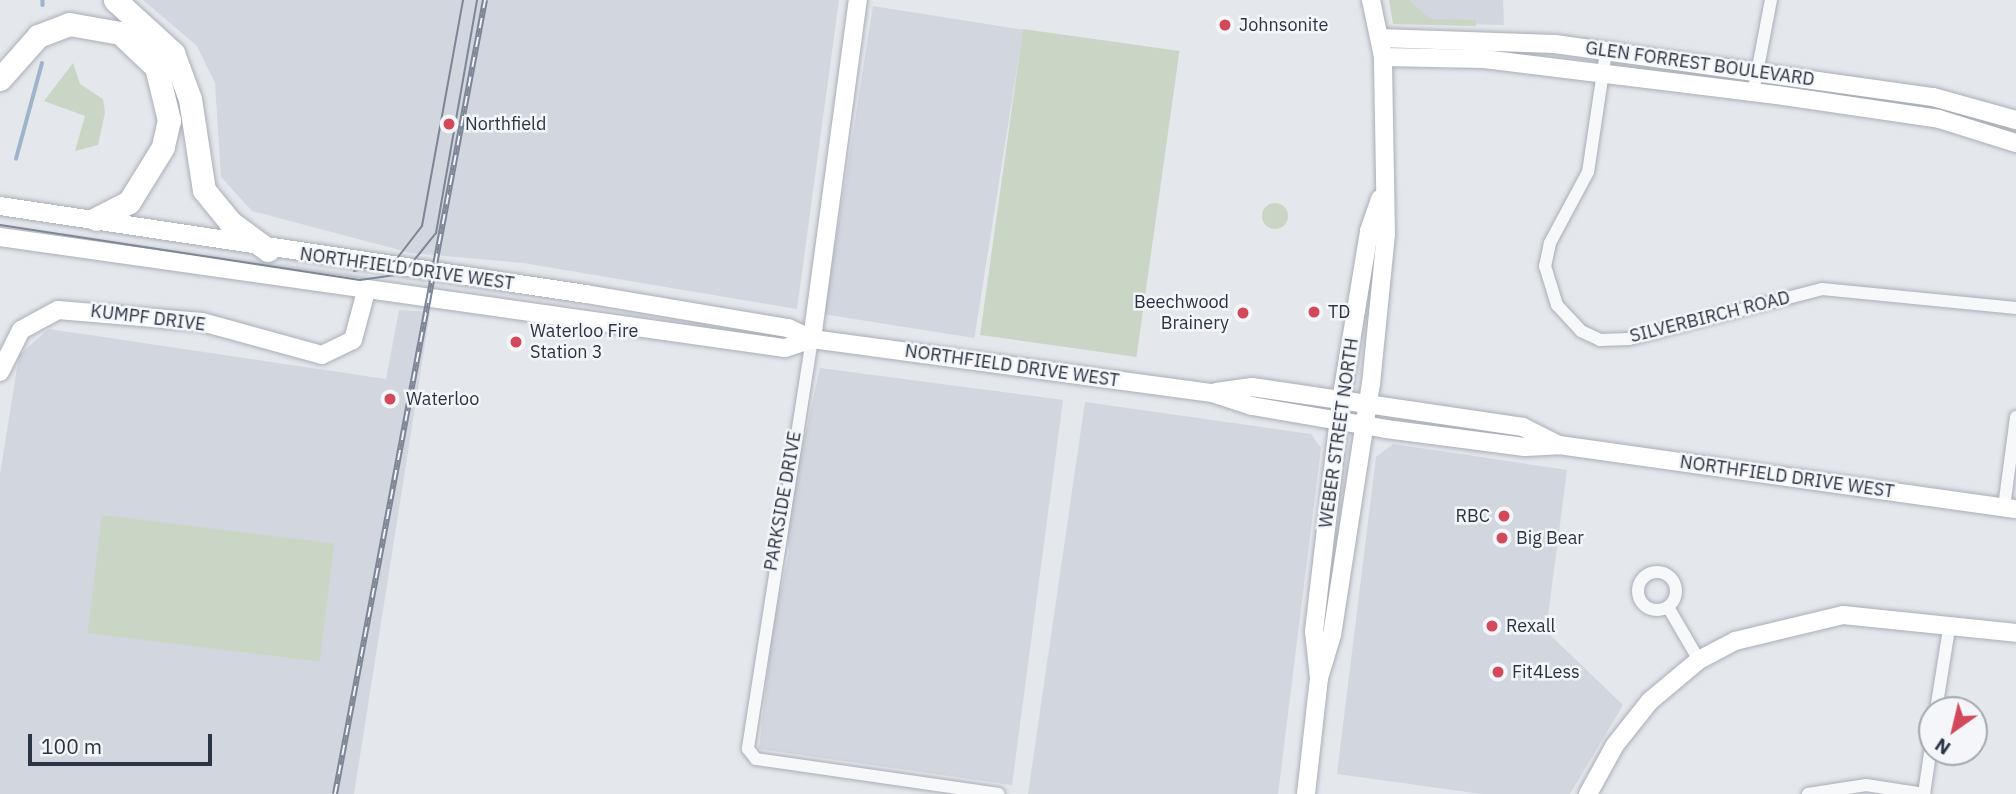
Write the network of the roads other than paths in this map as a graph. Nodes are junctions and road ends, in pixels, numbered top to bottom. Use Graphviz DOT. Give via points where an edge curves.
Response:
graph roads {
  1 [pos="116,0"];
  2 [pos="858,0"];
  3 [pos="1371,0"];
  4 [pos="1771,0"];
  5 [pos="1380,38"];
  6 [pos="1606,52"];
  7 [pos="1383,57"];
  8 [pos="1755,71"];
  9 [pos="1604,74"];
  10 [pos="0,79"];
  11 [pos="1752,94"];
  12 [pos="2016,120"];
  13 [pos="2016,143"];
  14 [pos="1383,191"];
  15 [pos="0,206"];
  16 [pos="96,219"];
  17 [pos="0,237"];
  18 [pos="268,250"];
  19 [pos="467,276"];
  20 [pos="366,292"];
  21 [pos="610,298"];
  22 [pos="463,304"];
  23 [pos="2016,308"];
  24 [pos="621,325"];
  25 [pos="812,339"];
  26 [pos="0,372"];
  27 [pos="1212,393"];
  28 [pos="1341,401"];
  29 [pos="1367,406"];
  30 [pos="2016,417"];
  31 [pos="1339,421"];
  32 [pos="1362,425"];
  33 [pos="1559,445"];
  34 [pos="2010,508"];
  35 [pos="1668,607"];
  36 [pos="1950,623"];
  37 [pos="2016,633"];
  38 [pos="1699,660"];
  39 [pos="1319,678"];
  40 [pos="1938,696"];
  41 [pos="1928,766"];
  42 [pos="998,794"];
  43 [pos="1306,794"];
  44 [pos="1588,794"];
  45 [pos="1808,794"];
  46 [pos="1924,794"];
  1 -- 18 [label="highway" via="173,53 190,99 204,190 230,222"];
  2 -- 25 [label="main road, PARKSIDE DRIVE"];
  3 -- 5 [label="main road, WEBER STREET NORTH"];
  4 -- 8 [label="street"];
  5 -- 6 [label="main road, GLEN FORREST BOULEVARD" via="1484,38"];
  5 -- 7 [label="main road, WEBER STREET NORTH"];
  6 -- 8 [label="main road, GLEN FORREST BOULEVARD"];
  6 -- 9 [label="street, SILVERBIRCH ROAD"];
  7 -- 9 [label="main road, GLEN FORREST BOULEVARD" via="1484,59"];
  7 -- 14 [label="main road, WEBER STREET NORTH"];
  8 -- 11 [label="street"];
  8 -- 12 [label="main road, GLEN FORREST BOULEVARD" via="1933,97"];
  9 -- 11 [label="main road, GLEN FORREST BOULEVARD"];
  9 -- 23 [label="street, SILVERBIRCH ROAD" via="1588,172 1550,243 1545,266 1557,305 1587,334 1629,339 1822,289"];
  10 -- 16 [label="highway" via="31,41 69,24 120,33 156,67 169,120 163,147 138,193"];
  11 -- 13 [label="main road, GLEN FORREST BOULEVARD" via="1939,119"];
  14 -- 28 [label="main road, WEBER STREET NORTH" via="1369,231"];
  14 -- 29 [label="main road, WEBER STREET NORTH" via="1386,235"];
  15 -- 16 [label="main road, NORTHFIELD DRIVE WEST"];
  16 -- 18 [label="main road, NORTHFIELD DRIVE WEST"];
  17 -- 20 [label="main road, NORTHFIELD DRIVE WEST"];
  18 -- 19 [label="main road, NORTHFIELD DRIVE WEST"];
  19 -- 21 [label="main road, NORTHFIELD DRIVE WEST"];
  19 -- 22 [label="main road"];
  20 -- 22 [label="main road, NORTHFIELD DRIVE WEST"];
  20 -- 26 [label="main road, KUMPF DRIVE" via="353,340 322,355 202,323 58,310 21,330"];
  21 -- 24 [label="main road"];
  21 -- 25 [label="main road, NORTHFIELD DRIVE WEST" via="788,328"];
  22 -- 24 [label="main road, NORTHFIELD DRIVE WEST"];
  24 -- 25 [label="main road, NORTHFIELD DRIVE WEST" via="785,348"];
  25 -- 27 [label="main road, NORTHFIELD DRIVE WEST"];
  25 -- 42 [label="street, PARKSIDE DRIVE" via="747,749 756,759"];
  27 -- 28 [label="main road, NORTHFIELD DRIVE WEST" via="1252,387"];
  27 -- 31 [label="main road, NORTHFIELD DRIVE WEST"];
  28 -- 29 [label="main road, NORTHFIELD DRIVE WEST"];
  28 -- 31 [label="main road, WEBER STREET NORTH"];
  29 -- 32 [label="main road, WEBER STREET NORTH"];
  29 -- 33 [label="main road, NORTHFIELD DRIVE WEST" via="1523,427"];
  30 -- 34 [label="street"];
  31 -- 32 [label="main road, NORTHFIELD DRIVE WEST"];
  31 -- 39 [label="main road, WEBER STREET NORTH" via="1314,631"];
  32 -- 33 [label="main road, NORTHFIELD DRIVE WEST" via="1525,447"];
  32 -- 39 [label="main road, WEBER STREET NORTH" via="1332,635"];
  33 -- 34 [label="main road, NORTHFIELD DRIVE WEST"];
  35 -- 38 [label="street"];
  36 -- 37 [label="main road"];
  36 -- 38 [label="main road" via="1817,618 1766,630"];
  36 -- 40 [label="street"];
  38 -- 44 [label="main road" via="1630,724"];
  39 -- 43 [label="main road, WEBER STREET NORTH"];
  41 -- 46 [label="street"];
  45 -- 46 [label="street" via="1866,785"];
}
